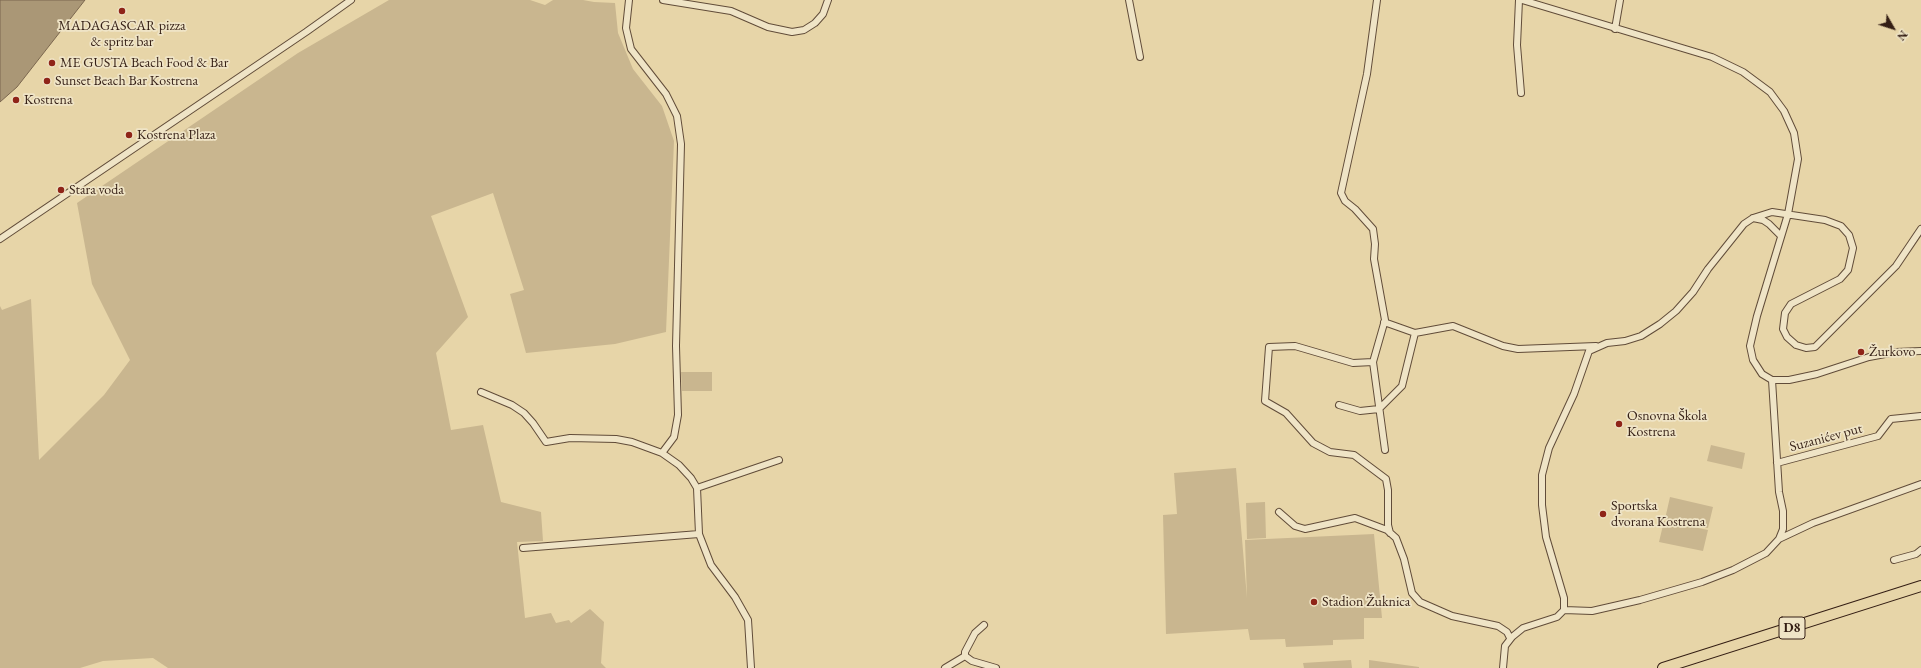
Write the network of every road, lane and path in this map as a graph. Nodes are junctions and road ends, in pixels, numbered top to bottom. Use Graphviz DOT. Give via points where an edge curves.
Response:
graph roads {
  1 [pos="351,0"];
  2 [pos="629,0"];
  3 [pos="663,0"];
  4 [pos="828,0"];
  5 [pos="1129,0"];
  6 [pos="1377,0"];
  7 [pos="1520,0"];
  8 [pos="1620,0"];
  9 [pos="1615,29"];
  10 [pos="1140,57"];
  11 [pos="1521,93"];
  12 [pos="1788,214"];
  13 [pos="1753,218"];
  14 [pos="1921,229"];
  15 [pos="1781,236"];
  16 [pos="0,239"];
  17 [pos="1384,322"];
  18 [pos="1415,333"];
  19 [pos="1596,346"];
  20 [pos="1921,351"];
  21 [pos="1373,362"];
  22 [pos="1772,380"];
  23 [pos="481,392"];
  24 [pos="1339,405"];
  25 [pos="1379,409"];
  26 [pos="1921,416"];
  27 [pos="1384,450"];
  28 [pos="662,453"];
  29 [pos="779,460"];
  30 [pos="1777,463"];
  31 [pos="1921,484"];
  32 [pos="697,488"];
  33 [pos="1279,512"];
  34 [pos="1390,533"];
  35 [pos="699,534"];
  36 [pos="1779,539"];
  37 [pos="523,548"];
  38 [pos="1921,550"];
  39 [pos="1894,560"];
  40 [pos="1921,586"];
  41 [pos="1564,610"];
  42 [pos="984,625"];
  43 [pos="1510,638"];
  44 [pos="965,656"];
  45 [pos="752,668"];
  46 [pos="945,668"];
  47 [pos="996,668"];
  48 [pos="1503,668"];
  49 [pos="1663,668"];
  1 -- 16 [label="street"];
  2 -- 28 [label="street" via="626,28 631,49 666,94 677,116 681,144 676,346 678,415 674,437"];
  3 -- 4 [label="street" via="731,12 768,27 792,32 804,30 815,23 823,14"];
  5 -- 10 [label="street"];
  6 -- 17 [label="street" via="1366,74 1341,193 1373,229 1374,259"];
  7 -- 9 [label="street"];
  7 -- 11 [label="street" via="1517,45"];
  8 -- 9 [label="street"];
  9 -- 12 [label="street" via="1712,57 1743,72 1770,92 1784,111 1798,159"];
  12 -- 13 [label="street" via="1772,212"];
  12 -- 14 [label="street" via="1825,220 1841,226 1849,236 1853,248 1848,270 1840,279 1791,304 1785,313 1783,329 1786,335 1796,345 1806,348 1815,347 1826,337 1896,266"];
  12 -- 15 [label="street"];
  13 -- 15 [label="street" via="1763,220"];
  13 -- 19 [label="street" via="1735,234 1676,311 1641,336"];
  15 -- 22 [label="street" via="1750,346 1753,360 1762,374"];
  17 -- 18 [label="street"];
  17 -- 21 [label="street"];
  18 -- 19 [label="street" via="1453,326 1502,346 1518,349"];
  18 -- 25 [label="street" via="1402,386"];
  19 -- 41 [label="street" via="1589,351 1574,394 1549,448 1542,475 1546,537 1564,598"];
  20 -- 22 [label="street" via="1869,357 1817,374 1789,380"];
  21 -- 25 [label="street"];
  21 -- 34 [label="street" via="1353,363 1295,346 1269,347 1265,401 1286,413 1313,443 1330,452 1354,455 1386,479"];
  22 -- 30 [label="street"];
  23 -- 28 [label="street" via="524,413 534,422 546,442 570,438 616,439"];
  24 -- 25 [label="street" via="1360,411"];
  25 -- 27 [label="street"];
  26 -- 30 [label="street, Suzanićev put" via="1891,419 1878,436"];
  28 -- 32 [label="street" via="680,465"];
  29 -- 32 [label="street"];
  30 -- 36 [label="street" via="1783,529"];
  31 -- 36 [label="street" via="1813,523"];
  32 -- 35 [label="street"];
  33 -- 34 [label="street" via="1295,526 1305,529 1355,518"];
  34 -- 43 [label="street" via="1396,538 1404,559 1412,593 1420,602 1452,616 1498,626 1507,632"];
  35 -- 37 [label="street"];
  35 -- 45 [label="street" via="711,565 735,597 748,620"];
  36 -- 41 [label="street" via="1766,553 1702,582 1592,611"];
  38 -- 39 [label="street" via="1916,554"];
  40 -- 49 [label="main road, D8"];
  41 -- 43 [label="street" via="1557,616 1523,628"];
  42 -- 44 [label="street" via="975,633"];
  43 -- 48 [label="street" via="1505,646"];
  44 -- 46 [label="street"];
  44 -- 47 [label="street" via="972,661"];
}
